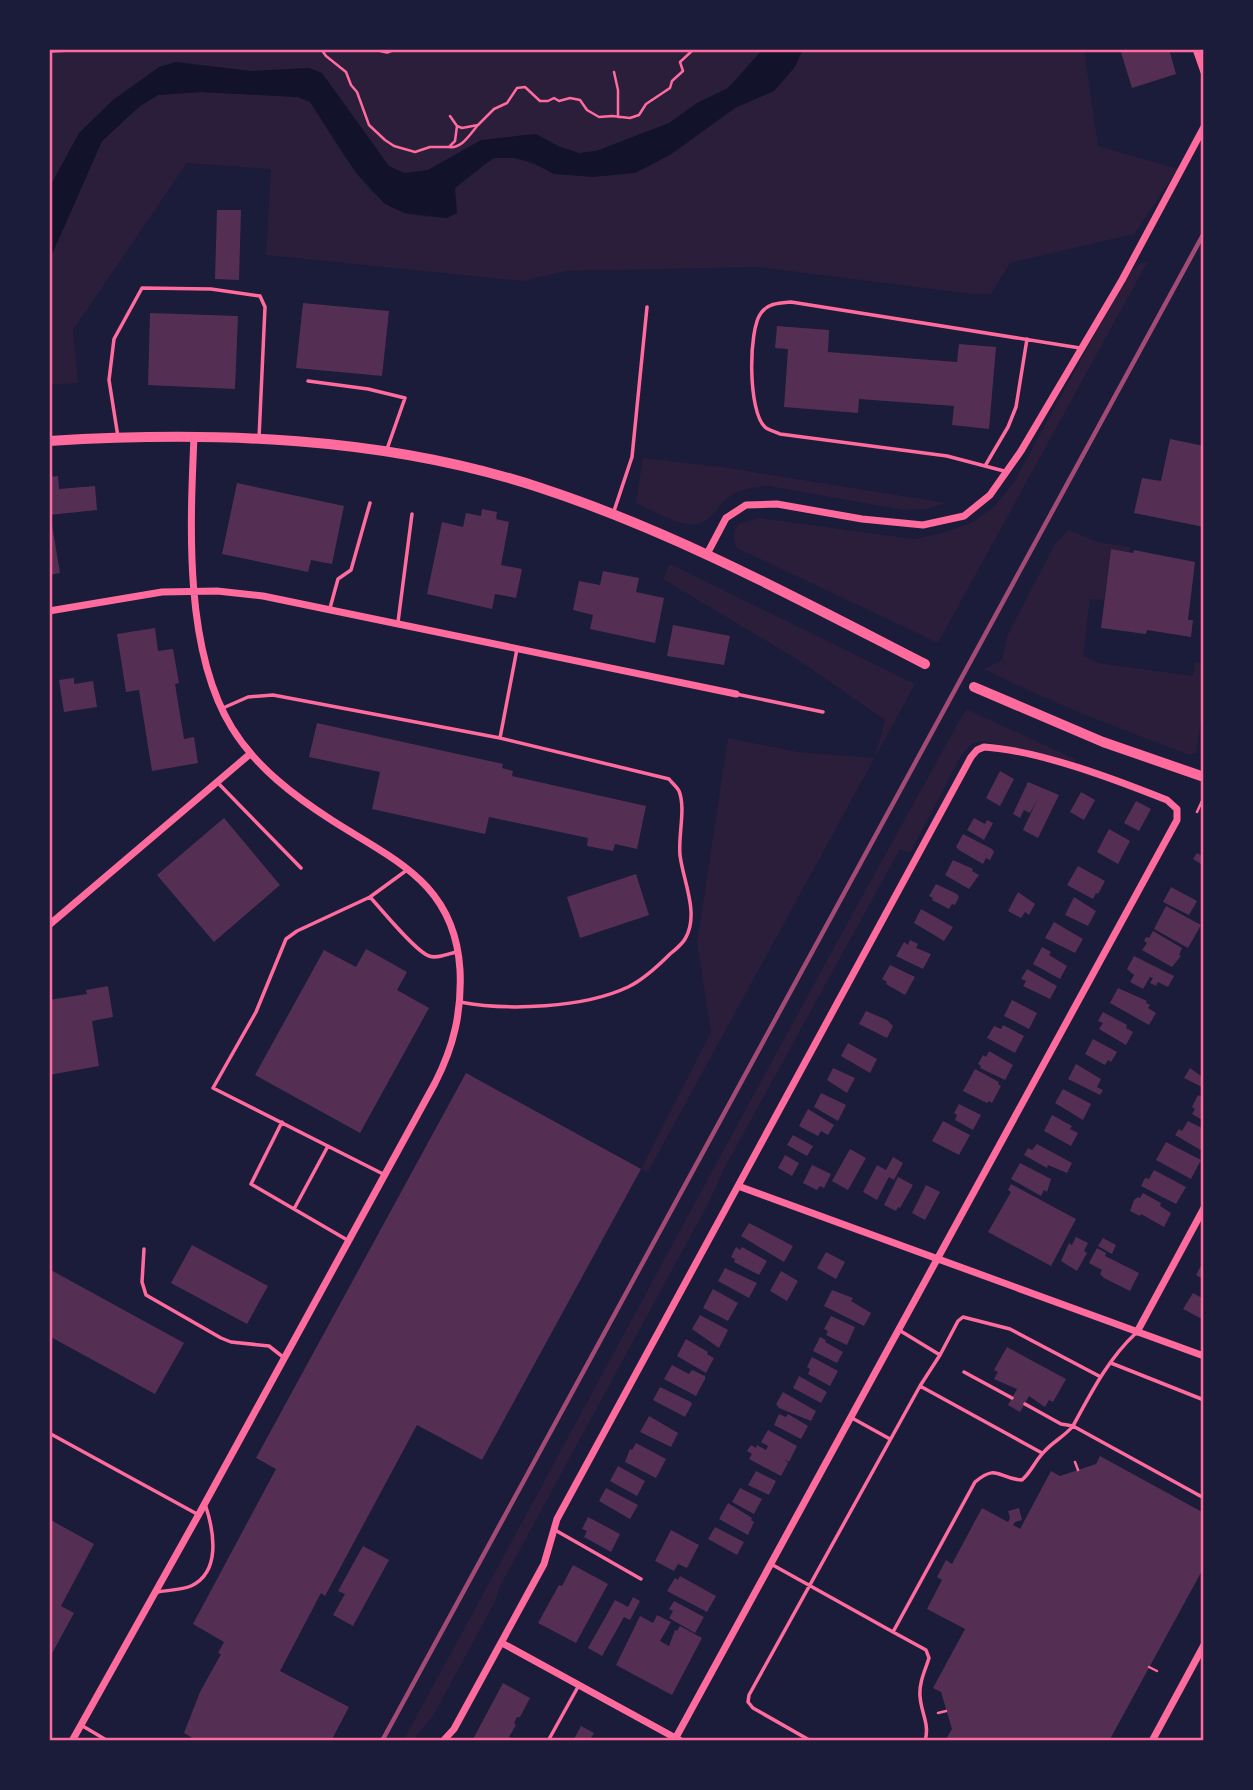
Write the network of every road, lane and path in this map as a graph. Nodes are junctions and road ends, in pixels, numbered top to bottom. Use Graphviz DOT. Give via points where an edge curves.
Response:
graph roads {
  1 [pos="94,49"];
  2 [pos="321,49"];
  3 [pos="374,49"];
  4 [pos="396,49"];
  5 [pos="694,49"];
  6 [pos="1196,49"];
  7 [pos="49,51"];
  8 [pos="614,72"];
  9 [pos="1204,72"];
  10 [pos="450,116"];
  11 [pos="618,117"];
  12 [pos="478,125"];
  13 [pos="457,126"];
  14 [pos="1204,127"];
  15 [pos="449,147"];
  16 [pos="647,307"];
  17 [pos="1027,339"];
  18 [pos="1082,348"];
  19 [pos="308,381"];
  20 [pos="194,437"];
  21 [pos="118,438"];
  22 [pos="259,440"];
  23 [pos="49,442"];
  24 [pos="386,451"];
  25 [pos="985,466"];
  26 [pos="1006,472"];
  27 [pos="370,503"];
  28 [pos="613,513"];
  29 [pos="412,514"];
  30 [pos="707,554"];
  31 [pos="193,591"];
  32 [pos="329,610"];
  33 [pos="49,611"];
  34 [pos="398,624"];
  35 [pos="517,649"];
  36 [pos="925,664"];
  37 [pos="974,687"];
  38 [pos="736,694"];
  39 [pos="221,709"];
  40 [pos="823,712"];
  41 [pos="500,738"];
  42 [pos="250,754"];
  43 [pos="1204,777"];
  44 [pos="217,782"];
  45 [pos="1202,801"];
  46 [pos="1197,812"];
  47 [pos="300,868"];
  48 [pos="408,869"];
  49 [pos="370,897"];
  50 [pos="49,925"];
  51 [pos="457,952"];
  52 [pos="460,1002"];
  53 [pos="282,1122"];
  54 [pos="328,1146"];
  55 [pos="385,1175"];
  56 [pos="738,1186"];
  57 [pos="1204,1208"];
  58 [pos="294,1209"];
  59 [pos="349,1241"];
  60 [pos="144,1249"];
  61 [pos="938,1259"];
  62 [pos="899,1330"];
  63 [pos="1137,1332"];
  64 [pos="940,1355"];
  65 [pos="1204,1356"];
  66 [pos="285,1358"];
  67 [pos="1111,1363"];
  68 [pos="964,1371"];
  69 [pos="1100,1376"];
  70 [pos="920,1386"];
  71 [pos="1012,1398"];
  72 [pos="1204,1400"];
  73 [pos="1025,1404"];
  74 [pos="851,1417"];
  75 [pos="1073,1426"];
  76 [pos="49,1433"];
  77 [pos="890,1439"];
  78 [pos="1042,1453"];
  79 [pos="1075,1462"];
  80 [pos="1078,1470"];
  81 [pos="1204,1498"];
  82 [pos="205,1504"];
  83 [pos="199,1514"];
  84 [pos="554,1530"];
  85 [pos="771,1564"];
  86 [pos="641,1579"];
  87 [pos="808,1585"];
  88 [pos="156,1592"];
  89 [pos="893,1632"];
  90 [pos="502,1643"];
  91 [pos="1204,1645"];
  92 [pos="1149,1667"];
  93 [pos="1157,1671"];
  94 [pos="579,1685"];
  95 [pos="946,1710"];
  96 [pos="938,1713"];
  97 [pos="81,1725"];
  98 [pos="677,1740"];
  99 [pos="72,1741"];
  100 [pos="107,1741"];
  101 [pos="443,1741"];
  102 [pos="548,1741"];
  103 [pos="811,1741"];
  104 [pos="925,1741"];
  105 [pos="1152,1741"];
  1 -- 7 [label="lane"];
  2 -- 15 [label="path" via="346,72 369,125 385,141 415,152"];
  3 -- 4 [label="lane"];
  5 -- 11 [label="path" via="680,62 683,71 670,88 646,104 639,115"];
  6 -- 9 [label="street"];
  8 -- 11 [label="path"];
  10 -- 13 [label="path"];
  11 -- 12 [label="path" via="599,117 580,100 540,102 525,87 517,88 507,103"];
  12 -- 13 [label="path"];
  12 -- 15 [label="path" via="464,142"];
  13 -- 15 [label="path"];
  14 -- 18 [label="street"];
  16 -- 28 [label="lane" via="632,457"];
  17 -- 18 [label="lane"];
  17 -- 25 [label="lane" via="1016,407"];
  17 -- 25 [label="lane" via="791,302 773,304 761,312 755,325 752,374 757,414 764,426 780,434 947,456"];
  18 -- 26 [label="street"];
  19 -- 24 [label="lane" via="405,398"];
  20 -- 21 [label="street"];
  20 -- 22 [label="street"];
  20 -- 31 [label="street"];
  21 -- 22 [label="lane" via="109,380 114,339 142,288 211,289 260,296 265,307"];
  21 -- 23 [label="street"];
  22 -- 24 [label="street"];
  24 -- 28 [label="street" via="487,472"];
  25 -- 26 [label="lane"];
  26 -- 30 [label="street" via="990,495 964,516 923,526 778,504 746,505 726,519"];
  27 -- 32 [label="lane" via="351,570 338,579"];
  28 -- 30 [label="street"];
  29 -- 34 [label="lane"];
  30 -- 36 [label="street"];
  31 -- 32 [label="street" via="263,596"];
  31 -- 33 [label="street"];
  31 -- 39 [label="street" via="202,648"];
  32 -- 34 [label="street"];
  34 -- 35 [label="street"];
  35 -- 38 [label="street"];
  35 -- 41 [label="lane"];
  37 -- 43 [label="street" via="1103,742"];
  38 -- 40 [label="lane"];
  39 -- 41 [label="lane" via="248,697 272,695"];
  39 -- 42 [label="street"];
  41 -- 52 [label="lane" via="669,779 679,791 682,808 678,838 691,918 685,939 628,987 585,1000 530,1008 487,1008"];
  42 -- 44 [label="street"];
  42 -- 48 [label="street" via="278,782"];
  44 -- 47 [label="lane"];
  44 -- 50 [label="street"];
  45 -- 46 [label="path"];
  48 -- 49 [label="lane"];
  48 -- 51 [label="street" via="439,902"];
  49 -- 51 [label="lane" via="428,956"];
  49 -- 53 [label="lane" via="286,939 256,1012 213,1088"];
  51 -- 52 [label="street"];
  52 -- 55 [label="street" via="446,1062"];
  53 -- 54 [label="lane"];
  53 -- 58 [label="lane" via="251,1184"];
  54 -- 55 [label="lane"];
  54 -- 58 [label="lane"];
  55 -- 59 [label="street"];
  56 -- 61 [label="street"];
  56 -- 61 [label="street" via="971,757 984,747 1045,759 1167,800 1177,809 1177,820"];
  56 -- 84 [label="street"];
  57 -- 63 [label="street"];
  58 -- 59 [label="lane"];
  59 -- 66 [label="street"];
  60 -- 66 [label="lane" via="146,1296 222,1338 269,1346"];
  61 -- 62 [label="street"];
  61 -- 63 [label="street"];
  62 -- 64 [label="lane"];
  62 -- 74 [label="street"];
  63 -- 65 [label="street"];
  63 -- 67 [label="lane"];
  64 -- 69 [label="lane" via="958,1321 970,1317 1010,1329"];
  64 -- 70 [label="lane"];
  66 -- 82 [label="street"];
  67 -- 69 [label="lane"];
  67 -- 72 [label="lane"];
  68 -- 71 [label="lane"];
  69 -- 75 [label="lane"];
  70 -- 77 [label="lane"];
  70 -- 78 [label="lane"];
  73 -- 75 [label="lane" via="1060,1424"];
  74 -- 77 [label="lane"];
  74 -- 85 [label="street"];
  75 -- 78 [label="lane"];
  75 -- 81 [label="lane"];
  76 -- 83 [label="lane"];
  77 -- 87 [label="lane"];
  78 -- 89 [label="lane" via="1023,1480 995,1471 975,1482"];
  79 -- 80 [label="path"];
  82 -- 83 [label="street"];
  82 -- 88 [label="lane" via="214,1538 213,1556 203,1576 190,1587"];
  83 -- 88 [label="street"];
  84 -- 86 [label="lane"];
  84 -- 90 [label="street" via="544,1564"];
  85 -- 87 [label="lane"];
  85 -- 98 [label="street"];
  87 -- 89 [label="lane"];
  87 -- 103 [label="lane" via="748,1702"];
  88 -- 97 [label="street"];
  89 -- 104 [label="lane" via="926,1650 929,1657 919,1699 928,1731"];
  90 -- 94 [label="street"];
  90 -- 101 [label="street"];
  91 -- 105 [label="street"];
  92 -- 93 [label="path"];
  94 -- 98 [label="street"];
  94 -- 102 [label="lane"];
  95 -- 96 [label="path"];
  97 -- 99 [label="street"];
  97 -- 100 [label="lane"];
}
